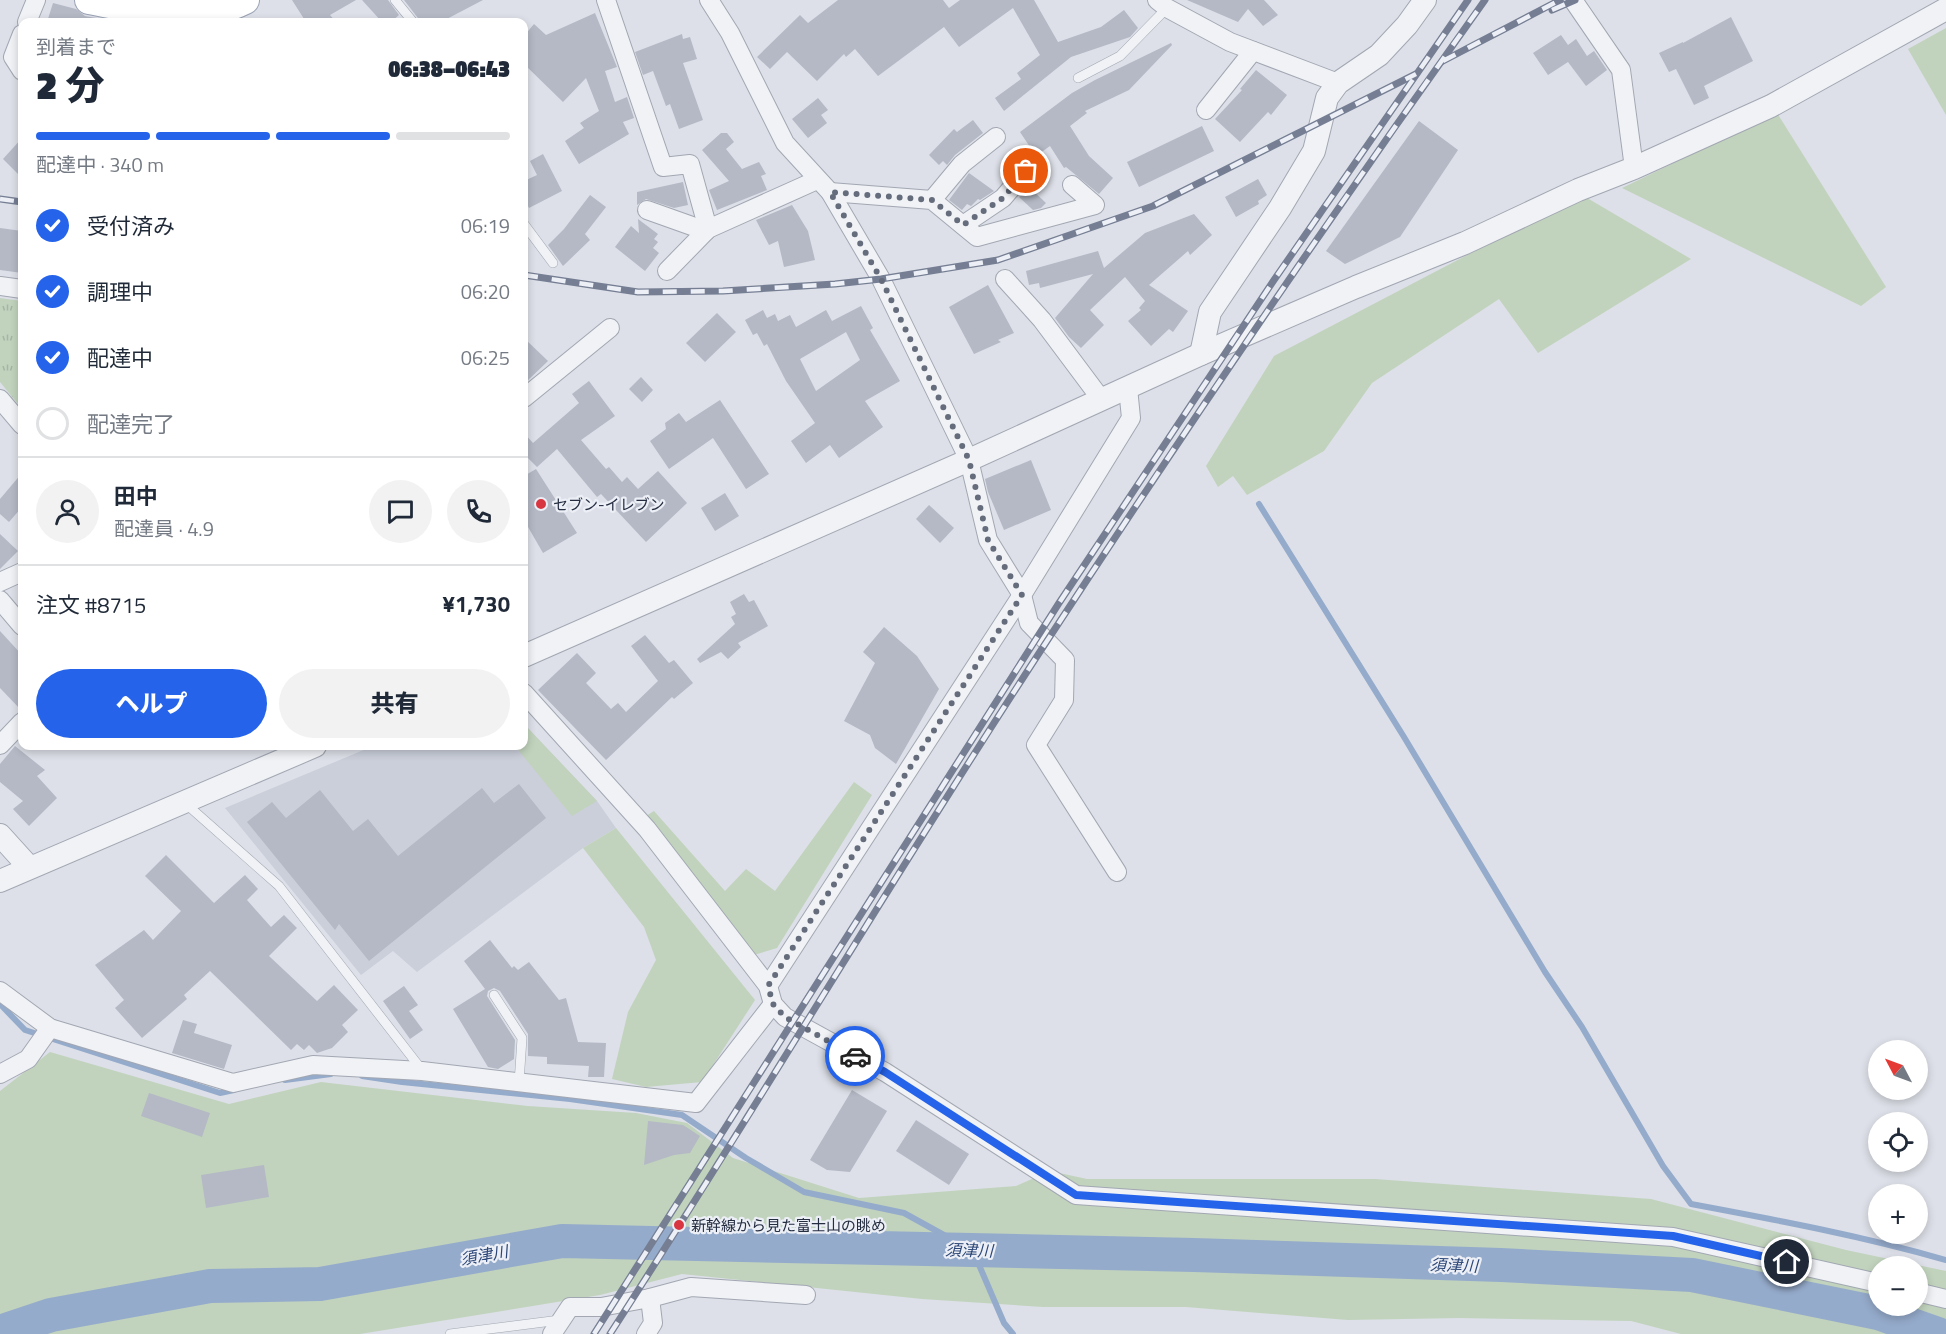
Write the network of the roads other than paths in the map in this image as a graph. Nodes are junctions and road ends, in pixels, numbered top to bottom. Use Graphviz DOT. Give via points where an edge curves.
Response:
graph roads {
  1 [pos="36,0"];
  2 [pos="89,0"];
  3 [pos="245,0"];
  4 [pos="395,0"];
  5 [pos="606,0"];
  6 [pos="709,0"];
  7 [pos="1425,0"];
  8 [pos="1573,0"];
  9 [pos="1162,4"];
  10 [pos="1946,9"];
  11 [pos="29,18"];
  12 [pos="410,18"];
  13 [pos="18,47"];
  14 [pos="1253,51"];
  15 [pos="12,66"];
  16 [pos="1078,78"];
  17 [pos="1338,83"];
  18 [pos="1206,110"];
  19 [pos="996,138"];
  20 [pos="1634,168"];
  21 [pos="1026,171"];
  22 [pos="1072,185"];
  23 [pos="824,186"];
  24 [pos="932,200"];
  25 [pos="647,210"];
  26 [pos="963,225"];
  27 [pos="706,230"];
  28 [pos="528,232"];
  29 [pos="553,263"];
  30 [pos="667,272"];
  31 [pos="1005,279"];
  32 [pos="0,286"];
  33 [pos="18,288"];
  34 [pos="610,328"];
  35 [pos="1201,354"];
  36 [pos="1128,388"];
  37 [pos="528,395"];
  38 [pos="0,399"];
  39 [pos="1101,399"];
  40 [pos="18,420"];
  41 [pos="969,460"];
  42 [pos="18,574"];
  43 [pos="0,582"];
  44 [pos="1022,595"];
  45 [pos="0,600"];
  46 [pos="18,621"];
  47 [pos="528,654"];
  48 [pos="528,697"];
  49 [pos="18,726"];
  50 [pos="0,745"];
  51 [pos="306,750"];
  52 [pos="183,802"];
  53 [pos="0,835"];
  54 [pos="29,867"];
  55 [pos="1118,872"];
  56 [pos="0,881"];
  57 [pos="768,986"];
  58 [pos="0,991"];
  59 [pos="494,995"];
  60 [pos="773,1004"];
  61 [pos="50,1028"];
  62 [pos="422,1071"];
  63 [pos="0,1074"];
  64 [pos="519,1083"];
  65 [pos="1868,1281"];
  66 [pos="806,1295"];
  67 [pos="1928,1295"];
  68 [pos="650,1298"];
  69 [pos="1946,1299"];
  70 [pos="556,1327"];
  71 [pos="450,1334"];
  72 [pos="646,1334"];
  1 -- 11 [label="street"];
  2 -- 3 [label="main road" via="151,12 197,15"];
  4 -- 12 [label="lane"];
  5 -- 27 [label="street" via="663,167 690,164"];
  6 -- 23 [label="street" via="730,33 785,143"];
  7 -- 17 [label="street" via="1379,55"];
  8 -- 20 [label="street" via="1621,70"];
  9 -- 14 [label="street"];
  9 -- 16 [label="lane" via="1120,56"];
  10 -- 20 [label="street" via="1771,106"];
  13 -- 15 [label="street"];
  14 -- 17 [label="street"];
  14 -- 18 [label="street"];
  17 -- 35 [label="street" via="1327,98 1314,152 1210,312"];
  19 -- 24 [label="street" via="962,165"];
  20 -- 35 [label="street"];
  21 -- 26 [label="street" via="1003,198"];
  22 -- 26 [label="street" via="1095,205 977,237"];
  23 -- 24 [label="street"];
  23 -- 27 [label="street"];
  23 -- 41 [label="street" via="881,279"];
  24 -- 26 [label="street"];
  25 -- 27 [label="street"];
  27 -- 30 [label="street"];
  28 -- 29 [label="lane"];
  31 -- 39 [label="street" via="1042,320"];
  32 -- 33 [label="street"];
  34 -- 37 [label="street"];
  35 -- 36 [label="street"];
  36 -- 39 [label="street"];
  36 -- 44 [label="street" via="1131,418"];
  38 -- 40 [label="street"];
  39 -- 41 [label="street"];
  41 -- 44 [label="street" via="988,540"];
  41 -- 47 [label="street"];
  42 -- 43 [label="street"];
  44 -- 55 [label="street" via="1029,623 1065,660 1064,700 1036,745"];
  44 -- 57 [label="street"];
  45 -- 46 [label="street"];
  48 -- 57 [label="street" via="647,829"];
  49 -- 50 [label="street"];
  51 -- 52 [label="street"];
  52 -- 54 [label="street"];
  52 -- 62 [label="lane" via="279,886"];
  53 -- 54 [label="street"];
  54 -- 56 [label="street"];
  57 -- 60 [label="street"];
  58 -- 61 [label="street"];
  59 -- 64 [label="lane" via="522,1038"];
  60 -- 64 [label="street" via="696,1103"];
  60 -- 65 [label="street" via="785,1017 885,1072 1076,1195 1673,1236"];
  61 -- 62 [label="street" via="233,1083 313,1065"];
  61 -- 63 [label="street" via="28,1059"];
  62 -- 64 [label="street"];
  66 -- 68 [label="street" via="691,1287"];
  67 -- 69 [label="street"];
  68 -- 70 [label="street" via="601,1307 570,1307"];
  68 -- 72 [label="street" via="653,1323"];
  70 -- 71 [label="lane"];
}
